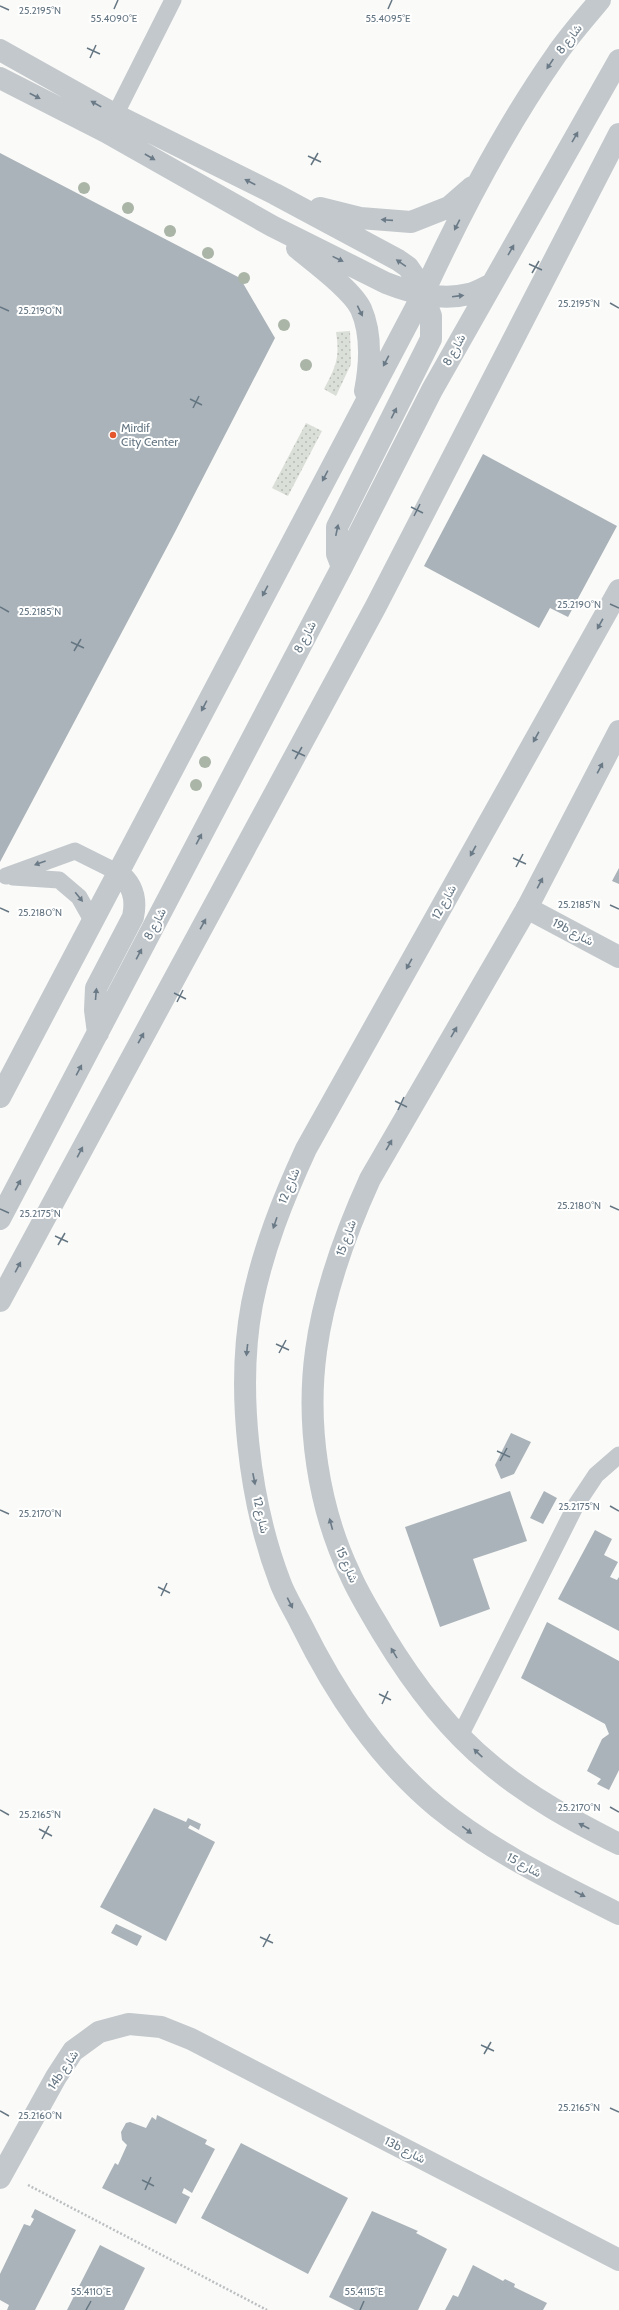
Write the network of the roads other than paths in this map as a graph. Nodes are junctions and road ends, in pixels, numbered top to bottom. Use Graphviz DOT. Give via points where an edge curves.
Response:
graph roads {
  1 [pos="173,0"];
  2 [pos="600,0"];
  3 [pos="0,50"];
  4 [pos="619,60"];
  5 [pos="0,78"];
  6 [pos="111,123"];
  7 [pos="619,134"];
  8 [pos="481,178"];
  9 [pos="275,194"];
  10 [pos="272,226"];
  11 [pos="492,284"];
  12 [pos="423,294"];
  13 [pos="362,405"];
  14 [pos="342,567"];
  15 [pos="619,590"];
  16 [pos="619,731"];
  17 [pos="117,872"];
  18 [pos="527,908"];
  19 [pos="92,920"];
  20 [pos="619,957"];
  21 [pos="98,1033"];
  22 [pos="0,1097"];
  23 [pos="0,1219"];
  24 [pos="0,1301"];
  25 [pos="619,1455"];
  26 [pos="460,1736"];
  27 [pos="436,1806"];
  28 [pos="619,1844"];
  29 [pos="619,1914"];
  30 [pos="191,2039"];
  31 [pos="2,2175"];
  32 [pos="619,2260"];
  1 -- 6 [label="lane"];
  2 -- 8 [label="street, شارع 8, one-way" via="539,80"];
  6 -- 3 [label="street, one-way"];
  11 -- 4 [label="street, شارع 8, one-way"];
  5 -- 6 [label="street, one-way"];
  9 -- 6 [label="street, one-way"];
  6 -- 10 [label="street, one-way"];
  24 -- 7 [label="street, one-way" via="376,606"];
  8 -- 9 [label="street, one-way" via="449,207 411,222 360,218"];
  8 -- 12 [label="street, شارع 8, one-way"];
  12 -- 9 [label="street, one-way" via="417,280 398,260"];
  10 -- 12 [label="street, one-way" via="386,283"];
  10 -- 13 [label="street, one-way" via="342,287 360,308 369,335 368,375"];
  12 -- 11 [label="street, one-way" via="447,297 470,294"];
  11 -- 14 [label="street, شارع 8" via="432,390"];
  12 -- 13 [label="street, شارع 8, one-way"];
  14 -- 12 [label="street, one-way" via="337,554 337,527 431,339 431,316"];
  13 -- 17 [label="street, شارع 8, one-way"];
  21 -- 14 [label="street, شارع 8, one-way"];
  15 -- 27 [label="street, شارع 12, one-way" via="306,1149 285,1193 264,1254 252,1306 246,1364 246,1414 251,1464 264,1532 280,1583 321,1666 345,1704 372,1741 402,1775"];
  18 -- 16 [label="street, one-way"];
  17 -- 19 [label="street, شارع 8"];
  17 -- 19 [label="lane, one-way" via="75,851 6,876 59,880 79,897"];
  21 -- 17 [label="street, one-way" via="96,988 133,917 135,907 131,887"];
  18 -- 20 [label="street, 19b شارع"];
  26 -- 18 [label="street, شارع 15, one-way" via="425,1698 399,1661 349,1574 333,1531 317,1455 313,1392 316,1351 324,1306 352,1218 370,1179"];
  19 -- 22 [label="street, شارع 8"];
  23 -- 21 [label="street, شارع 8, one-way"];
  25 -- 26 [label="lane" via="596,1475 576,1505"];
  28 -- 26 [label="street, شارع 15, one-way" via="524,1791"];
  27 -- 29 [label="street, شارع 15, one-way" via="472,1834 511,1858"];
  30 -- 31 [label="street, 14b شارع" via="161,2027 130,2024 99,2032 73,2051"];
  30 -- 32 [label="street, 13b شارع"];
}
